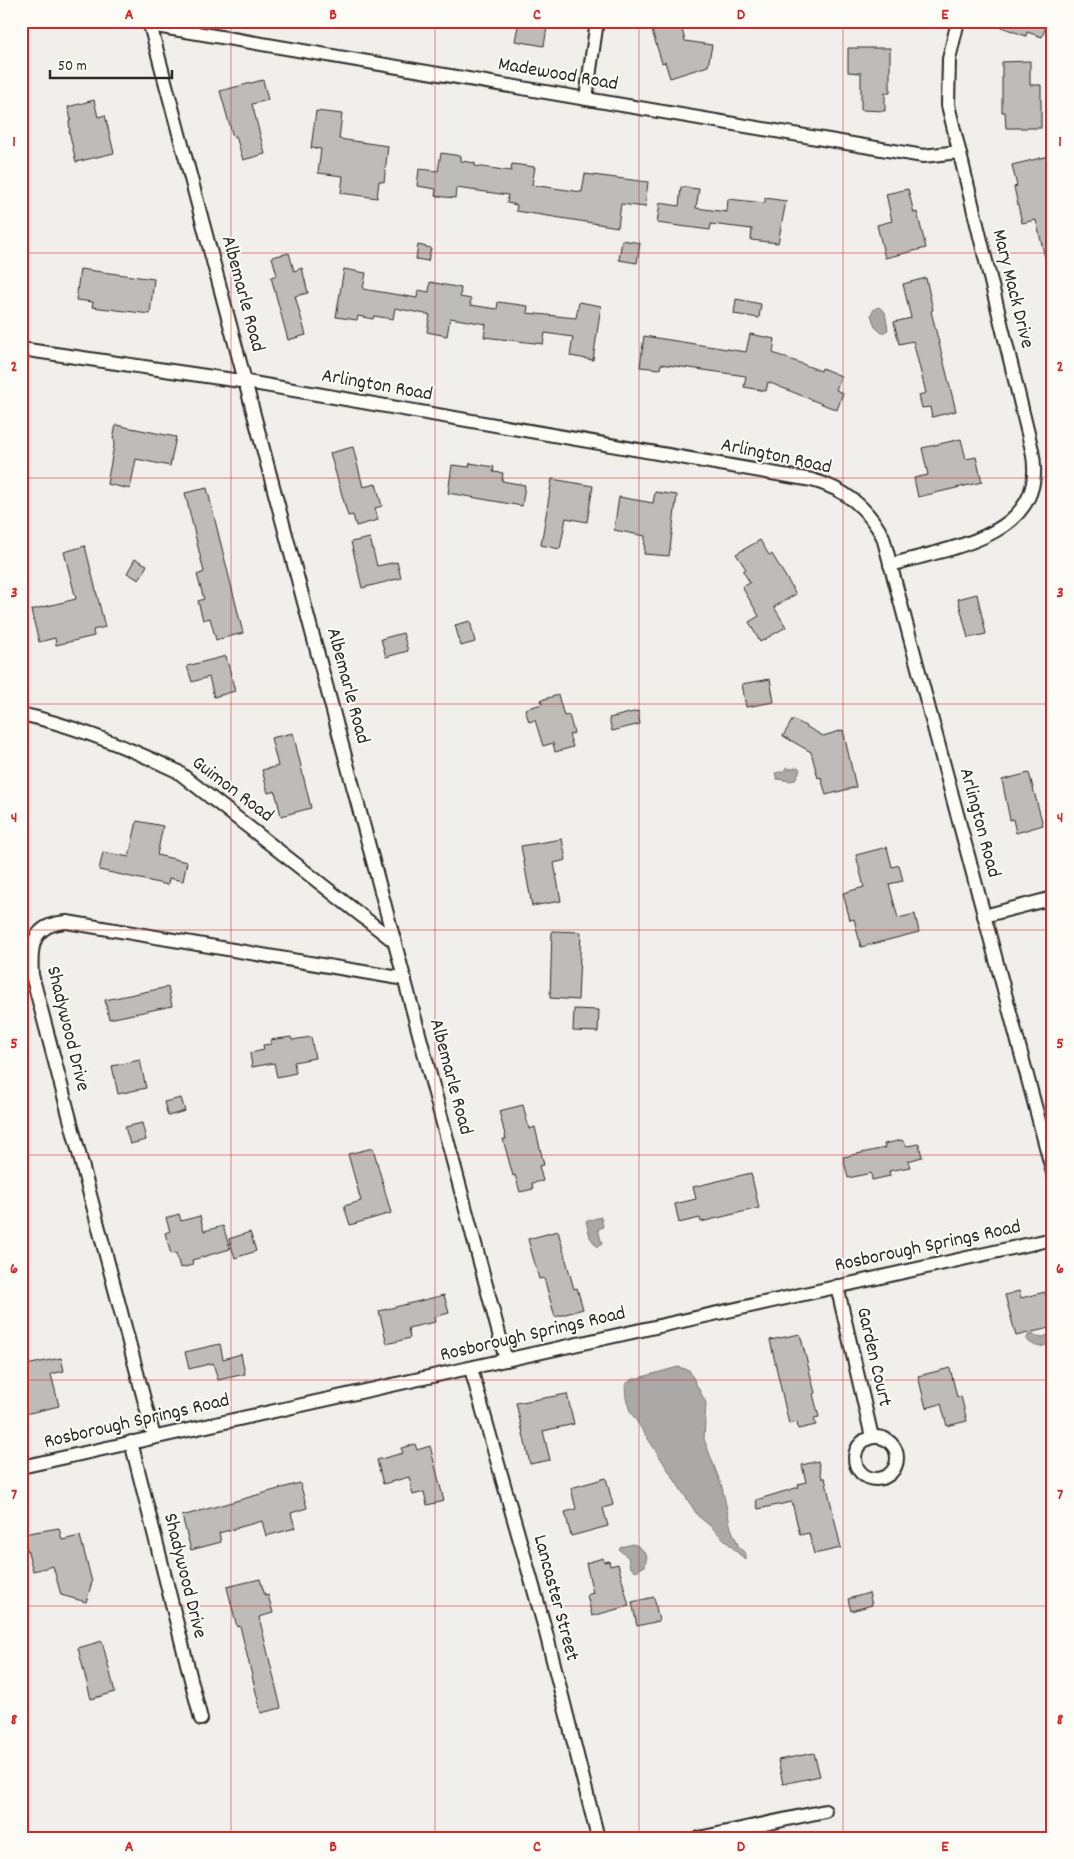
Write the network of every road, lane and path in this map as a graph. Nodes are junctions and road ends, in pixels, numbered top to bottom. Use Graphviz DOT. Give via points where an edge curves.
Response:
graph roads {
  1 [pos="597,21"];
  2 [pos="958,21"];
  3 [pos="150,23"];
  4 [pos="586,98"];
  5 [pos="959,152"];
  6 [pos="21,348"];
  7 [pos="247,382"];
  8 [pos="890,565"];
  9 [pos="21,714"];
  10 [pos="1053,898"];
  11 [pos="984,916"];
  12 [pos="395,942"];
  13 [pos="405,979"];
  14 [pos="1053,1173"];
  15 [pos="1053,1240"];
  16 [pos="837,1286"];
  17 [pos="506,1360"];
  18 [pos="471,1368"];
  19 [pos="154,1437"];
  20 [pos="872,1437"];
  21 [pos="131,1442"];
  22 [pos="21,1467"];
  23 [pos="201,1719"];
  24 [pos="825,1811"];
  25 [pos="598,1838"];
  26 [pos="700,1838"];
  1 -- 4 [label="street"];
  2 -- 5 [label="street, Mary Mack Drive" via="949,59 947,90"];
  3 -- 4 [label="street, Madewood Road"];
  3 -- 7 [label="street, Albemarle Road"];
  4 -- 5 [label="street, Madewood Road" via="924,156"];
  5 -- 8 [label="street, Mary Mack Drive" via="1036,474 1026,503 1005,527 978,540"];
  6 -- 7 [label="street, Arlington Road"];
  7 -- 8 [label="street, Arlington Road" via="830,485 857,502 876,524"];
  7 -- 12 [label="street, Albemarle Road"];
  8 -- 11 [label="street, Arlington Road"];
  9 -- 12 [label="street, Guimon Road" via="80,730 178,771"];
  10 -- 11 [label="street"];
  11 -- 14 [label="street, Arlington Road"];
  12 -- 13 [label="street, Albemarle Road"];
  13 -- 17 [label="street, Albemarle Road"];
  13 -- 19 [label="street, Shadywood Drive" via="66,922 56,923 38,934 32,946 32,975"];
  15 -- 16 [label="street, Rosborough Springs Road"];
  16 -- 17 [label="street, Rosborough Springs Road"];
  16 -- 20 [label="street, Garden Court"];
  17 -- 18 [label="street, Rosborough Springs Road"];
  18 -- 19 [label="street, Rosborough Springs Road"];
  18 -- 25 [label="street, Lancaster Street" via="544,1625"];
  19 -- 21 [label="street, Rosborough Springs Road"];
  21 -- 22 [label="street, Rosborough Springs Road"];
  21 -- 23 [label="street, Shadywood Drive"];
  24 -- 26 [label="street"];
}
